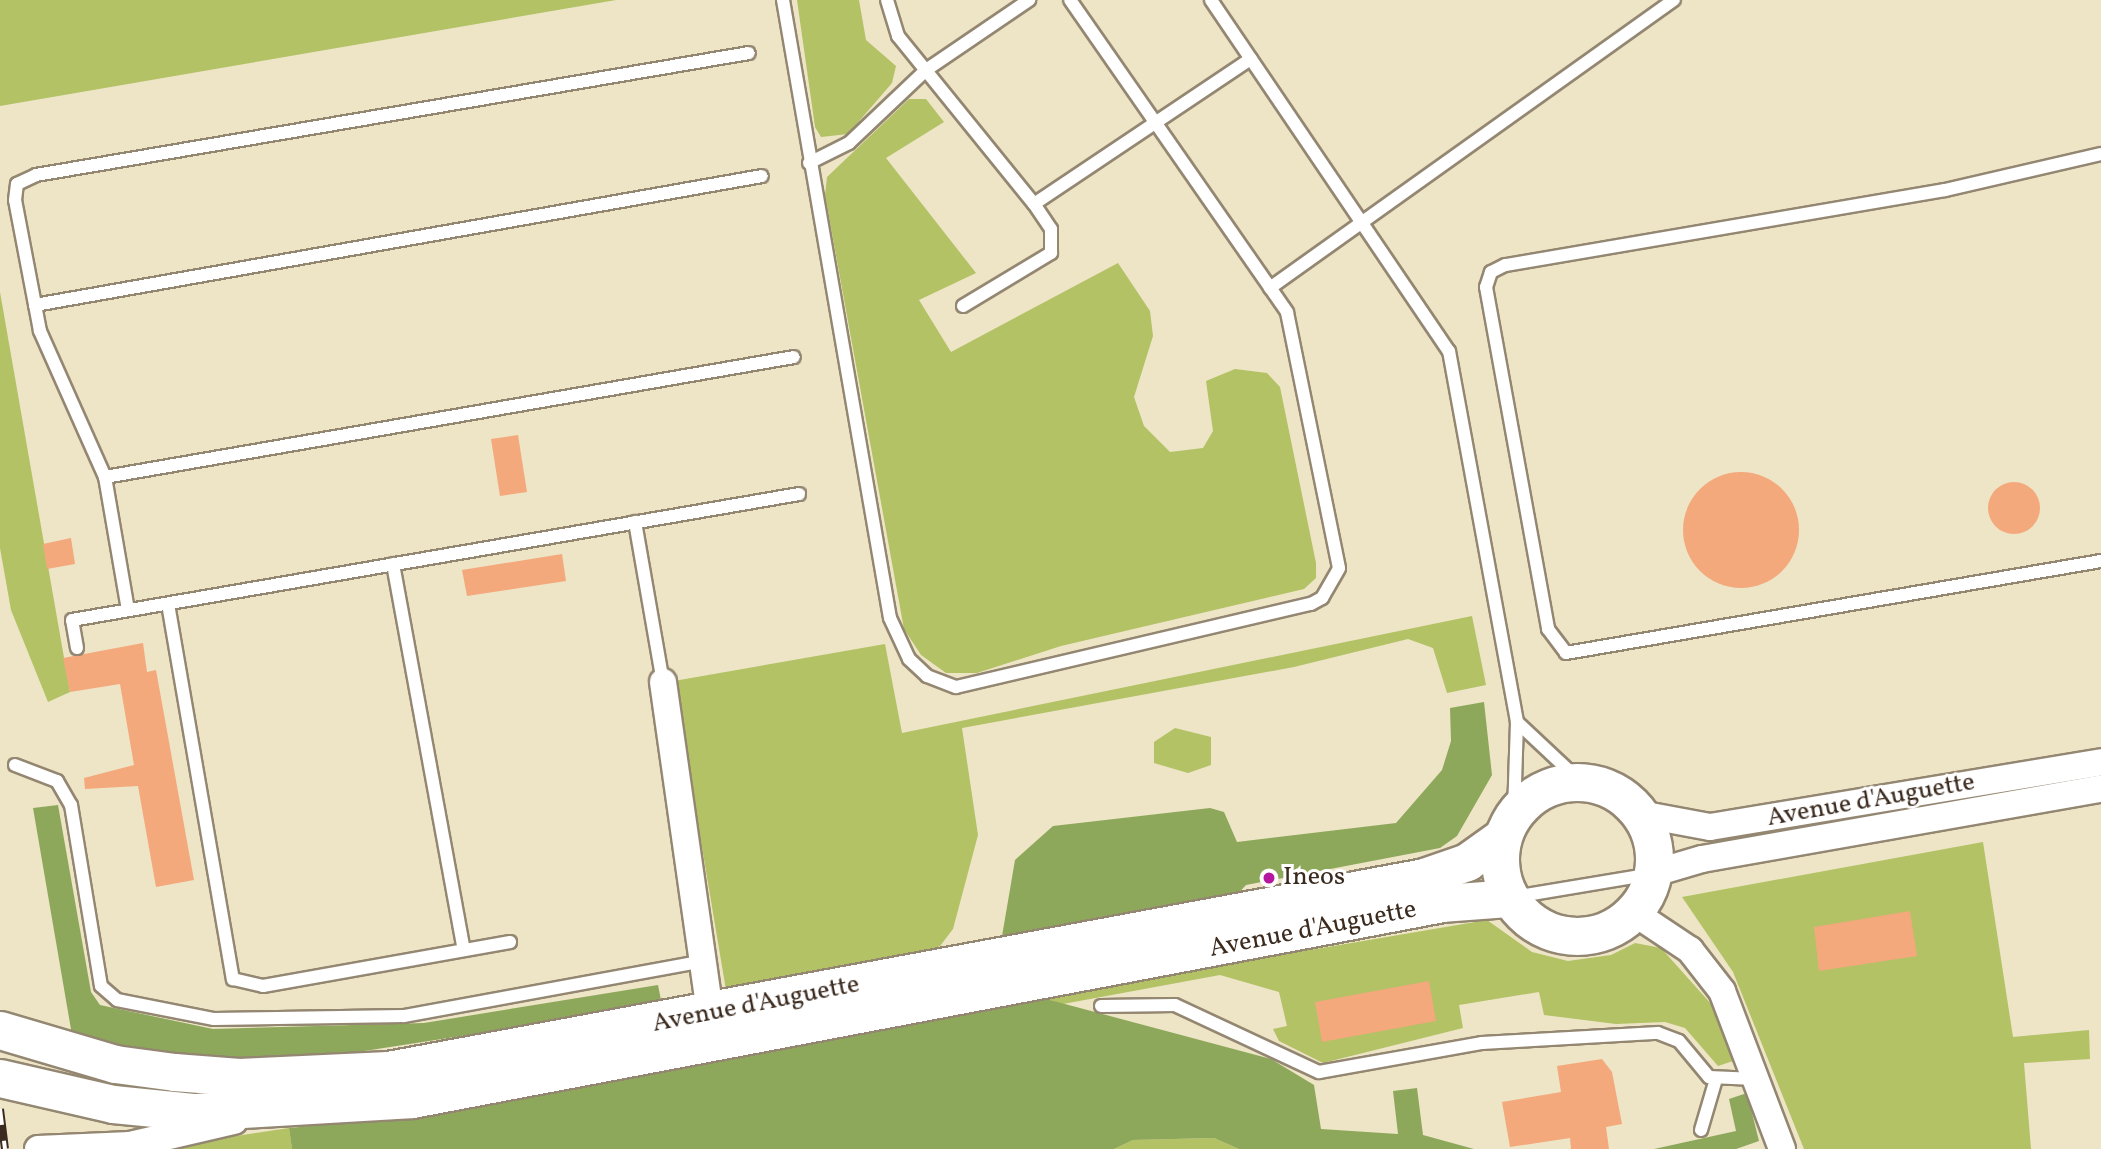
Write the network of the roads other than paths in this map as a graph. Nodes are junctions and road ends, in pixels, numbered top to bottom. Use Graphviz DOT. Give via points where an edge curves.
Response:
graph roads {
  1 [pos="783,0"];
  2 [pos="887,0"];
  3 [pos="1030,0"];
  4 [pos="1070,0"];
  5 [pos="1210,0"];
  6 [pos="1674,0"];
  7 [pos="749,53"];
  8 [pos="1251,59"];
  9 [pos="926,70"];
  10 [pos="1155,123"];
  11 [pos="2101,154"];
  12 [pos="809,163"];
  13 [pos="762,176"];
  14 [pos="1034,204"];
  15 [pos="1362,220"];
  16 [pos="1270,288"];
  17 [pos="35,305"];
  18 [pos="963,306"];
  19 [pos="794,357"];
  20 [pos="105,477"];
  21 [pos="799,494"];
  22 [pos="635,522"];
  23 [pos="2101,561"];
  24 [pos="393,564"];
  25 [pos="169,604"];
  26 [pos="128,610"];
  27 [pos="78,648"];
  28 [pos="663,682"];
  29 [pos="1517,722"];
  30 [pos="2101,762"];
  31 [pos="15,765"];
  32 [pos="1580,781"];
  33 [pos="2101,789"];
  34 [pos="1640,814"];
  35 [pos="1508,825"];
  36 [pos="1651,874"];
  37 [pos="1510,898"];
  38 [pos="1633,912"];
  39 [pos="510,942"];
  40 [pos="464,950"];
  41 [pos="703,961"];
  42 [pos="1101,1006"];
  43 [pos="710,1013"];
  44 [pos="0,1030"];
  45 [pos="0,1078"];
  46 [pos="1716,1079"];
  47 [pos="1757,1079"];
  48 [pos="266,1112"];
  49 [pos="1701,1130"];
  50 [pos="129,1147"];
  51 [pos="71,1148"];
  52 [pos="39,1149"];
  53 [pos="1782,1149"];
  1 -- 12 [label="lane"];
  2 -- 9 [label="lane" via="898,36"];
  3 -- 9 [label="lane"];
  4 -- 10 [label="lane"];
  5 -- 8 [label="lane"];
  6 -- 15 [label="lane"];
  7 -- 17 [label="lane" via="36,174 17,184 15,200"];
  8 -- 10 [label="lane"];
  8 -- 15 [label="lane"];
  9 -- 12 [label="lane" via="849,143"];
  9 -- 14 [label="lane"];
  10 -- 14 [label="lane"];
  10 -- 16 [label="lane"];
  11 -- 23 [label="lane" via="1945,190 1505,265 1491,272 1486,287 1548,629 1566,653"];
  12 -- 16 [label="lane" via="890,618 909,659 927,676 956,687 1322,598 1339,568 1338,552 1302,399 1294,329"];
  13 -- 17 [label="lane"];
  14 -- 18 [label="lane" via="1051,229 1051,253"];
  15 -- 16 [label="lane"];
  15 -- 29 [label="lane" via="1439,331 1457,376"];
  17 -- 20 [label="lane" via="40,331"];
  19 -- 20 [label="lane"];
  20 -- 26 [label="lane"];
  21 -- 22 [label="lane"];
  22 -- 24 [label="lane"];
  22 -- 28 [label="lane"];
  24 -- 25 [label="lane"];
  24 -- 40 [label="lane"];
  25 -- 26 [label="lane"];
  25 -- 40 [label="lane" via="233,979 263,986"];
  26 -- 27 [label="lane" via="72,620"];
  28 -- 41 [label="street"];
  29 -- 32 [label="lane"];
  29 -- 35 [label="lane"];
  30 -- 34 [label="street, Avenue d'Auguette" via="1710,827"];
  31 -- 41 [label="lane" via="57,781 71,804 101,986 117,1000 214,1019 404,1016"];
  32 -- 34 [label="main road" via="1618,793"];
  32 -- 35 [label="main road, Avenue d'Auguette" via="1542,789"];
  33 -- 36 [label="street, Avenue d'Auguette" via="1702,859"];
  34 -- 36 [label="main road" via="1654,857"];
  35 -- 37 [label="main road" via="1502,880"];
  35 -- 43 [label="main road, Avenue d'Auguette" via="1466,862 1424,877"];
  36 -- 37 [label="lane"];
  36 -- 38 [label="main road"];
  37 -- 38 [label="main road" via="1521,913 1562,936 1609,930"];
  37 -- 48 [label="main road, Avenue d'Auguette" via="1442,903 466,1091"];
  38 -- 47 [label="street" via="1690,950 1722,992"];
  39 -- 40 [label="lane"];
  41 -- 43 [label="street"];
  42 -- 46 [label="lane" via="1175,1005 1319,1072 1482,1043 1658,1033 1679,1041"];
  43 -- 44 [label="main road, Avenue d'Auguette" via="467,1060 310,1074 174,1072 34,1043"];
  45 -- 48 [label="main road, Avenue d'Auguette" via="39,1089 194,1112"];
  46 -- 47 [label="lane"];
  46 -- 49 [label="lane"];
  47 -- 53 [label="street"];
  48 -- 50 [label="street"];
  50 -- 51 [label="street"];
  51 -- 52 [label="street"];
}
